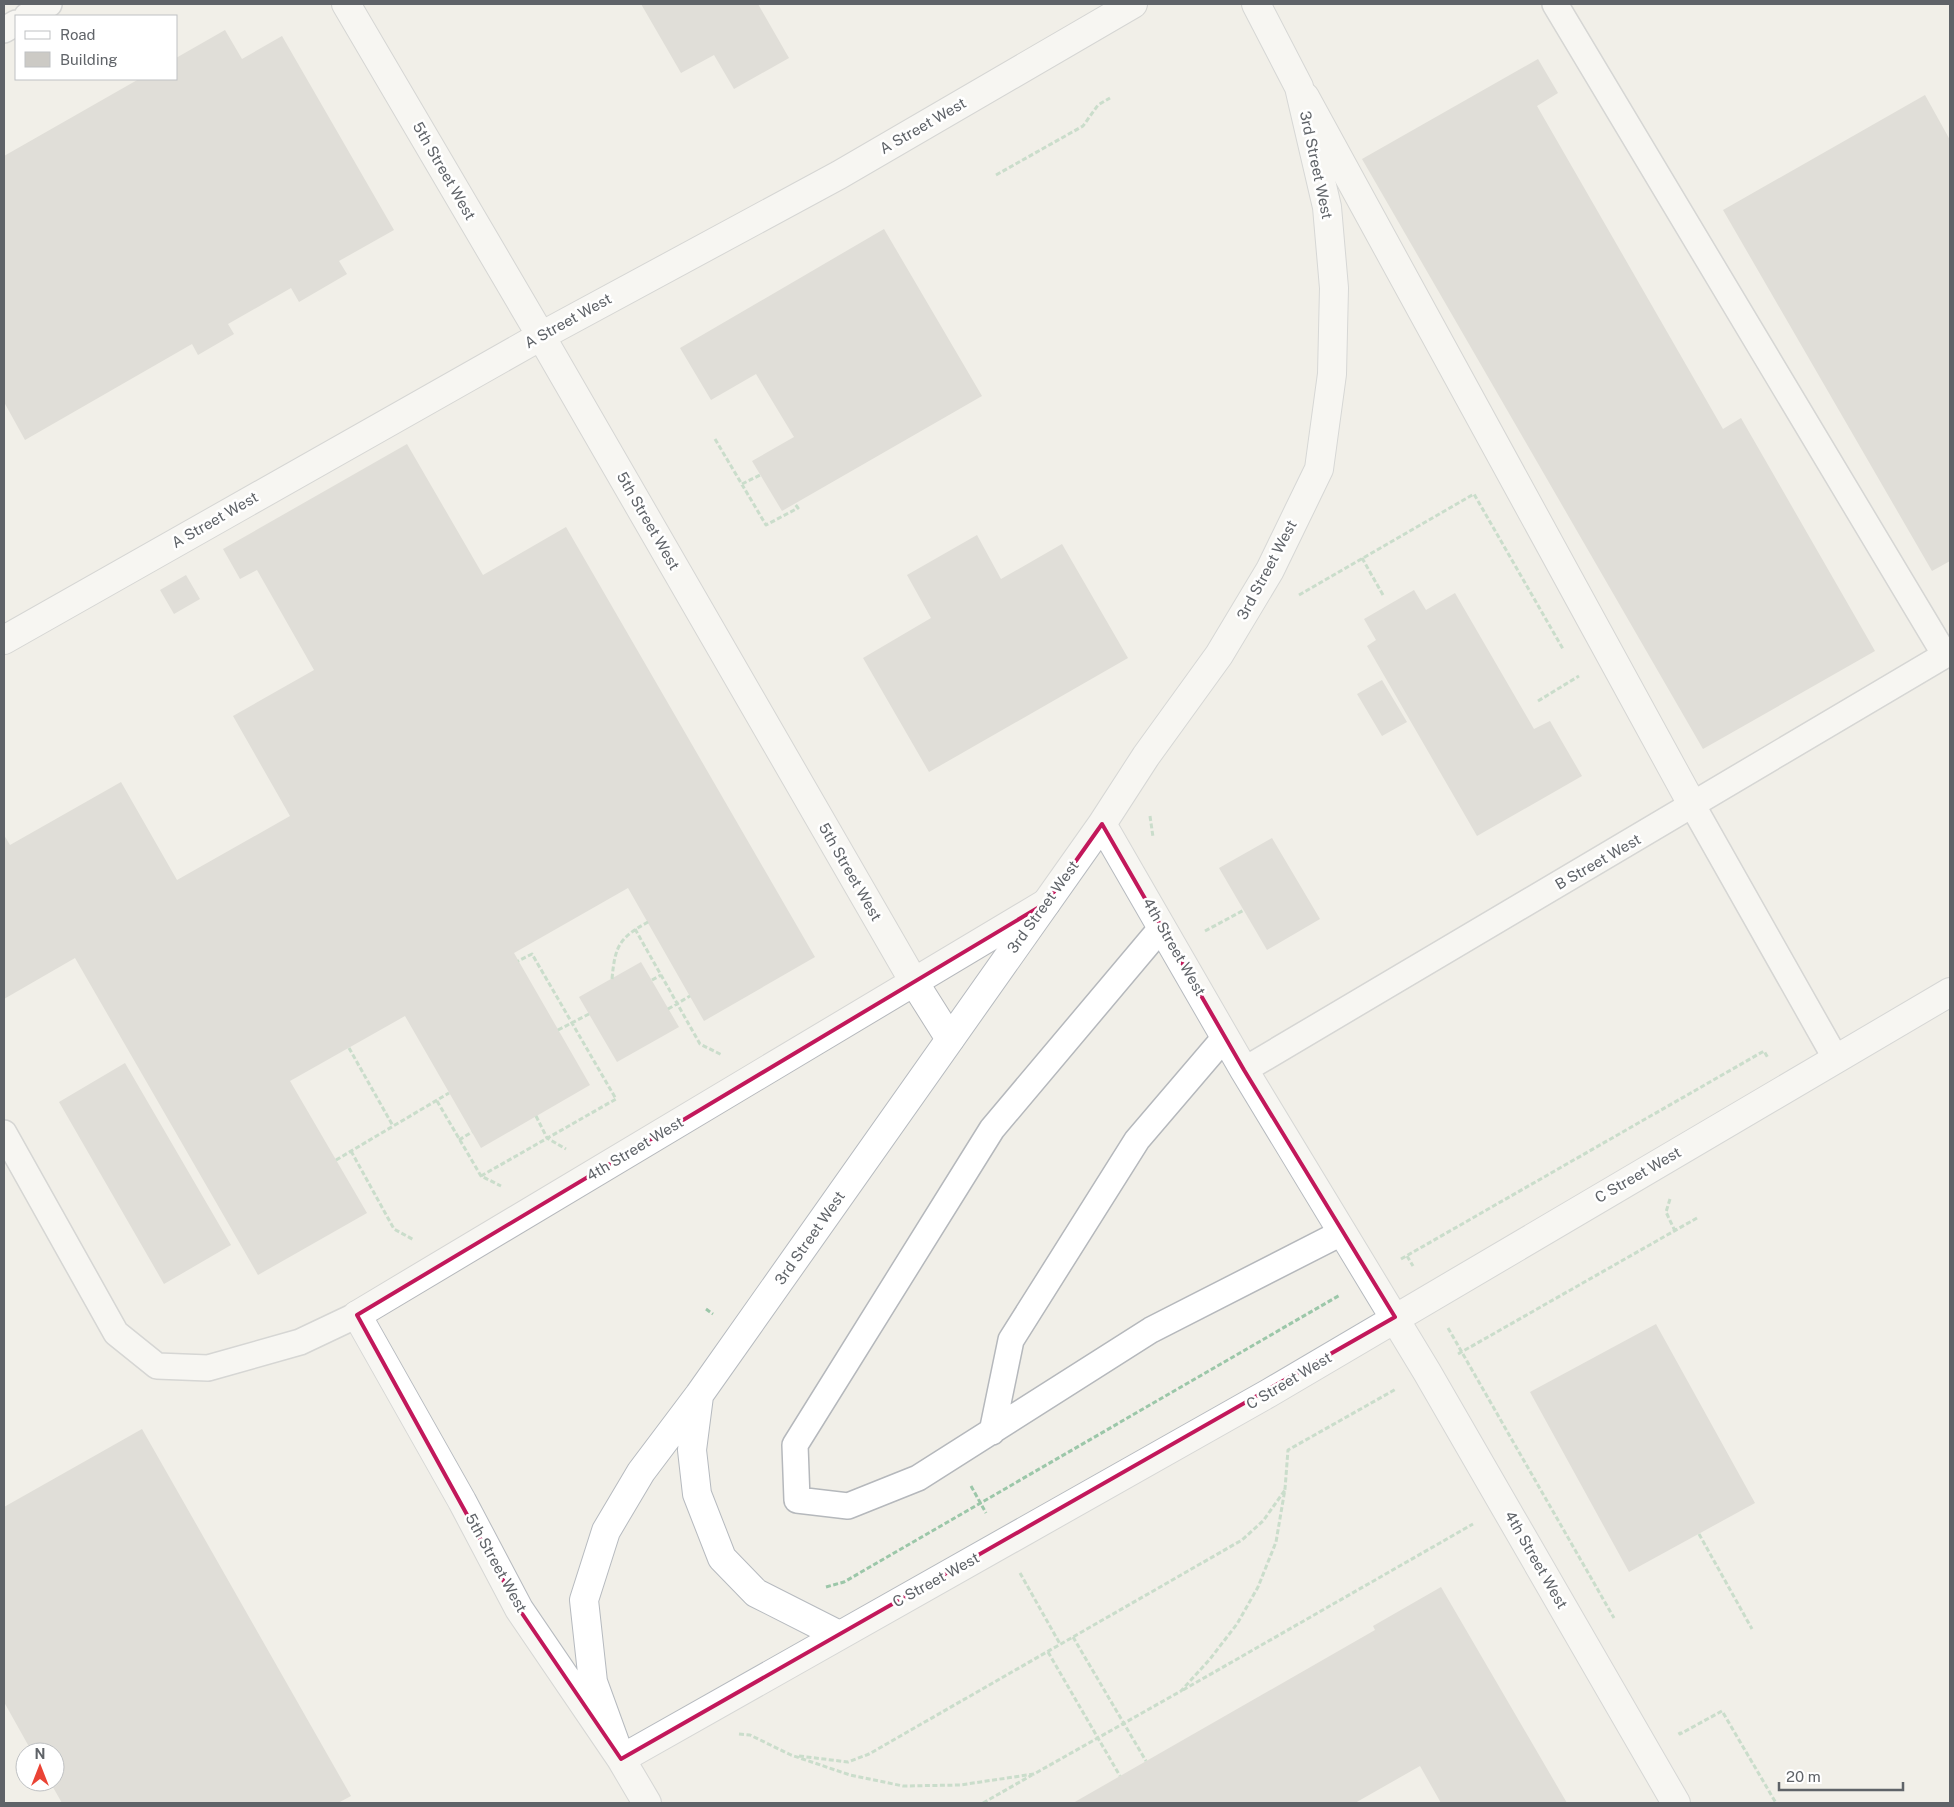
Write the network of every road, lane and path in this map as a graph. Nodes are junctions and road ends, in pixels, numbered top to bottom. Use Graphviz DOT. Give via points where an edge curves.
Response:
graph roads {
  1 [pos="50,4"];
  2 [pos="346,4"];
  3 [pos="1133,4"];
  4 [pos="1256,4"];
  5 [pos="1555,4"];
  6 [pos="29,15"];
  7 [pos="15,23"];
  8 [pos="4,30"];
  9 [pos="1299,86"];
  10 [pos="1110,98"];
  11 [pos="996,175"];
  12 [pos="541,336"];
  13 [pos="715,439"];
  14 [pos="760,475"];
  15 [pos="742,484"];
  16 [pos="795,504"];
  17 [pos="1362,558"];
  18 [pos="1383,595"];
  19 [pos="1290,600"];
  20 [pos="4,640"];
  21 [pos="1564,650"];
  22 [pos="1948,654"];
  23 [pos="1574,667"];
  24 [pos="1579,676"];
  25 [pos="1584,684"];
  26 [pos="1538,701"];
  27 [pos="1693,806"];
  28 [pos="1152,807"];
  29 [pos="1102,824"];
  30 [pos="1154,840"];
  31 [pos="1046,903"];
  32 [pos="648,922"];
  33 [pos="1162,927"];
  34 [pos="635,929"];
  35 [pos="518,962"];
  36 [pos="660,974"];
  37 [pos="612,979"];
  38 [pos="652,980"];
  39 [pos="914,982"];
  40 [pos="1950,992"];
  41 [pos="690,996"];
  42 [pos="677,1004"];
  43 [pos="668,1009"];
  44 [pos="589,1014"];
  45 [pos="572,1023"];
  46 [pos="558,1030"];
  47 [pos="1225,1036"];
  48 [pos="950,1039"];
  49 [pos="349,1048"];
  50 [pos="1764,1051"];
  51 [pos="1836,1058"];
  52 [pos="1244,1070"];
  53 [pos="762,1074"];
  54 [pos="449,1093"];
  55 [pos="437,1100"];
  56 [pos="393,1126"];
  57 [pos="472,1132"];
  58 [pos="4,1133"];
  59 [pos="460,1140"];
  60 [pos="350,1152"];
  61 [pos="336,1160"];
  62 [pos="481,1176"];
  63 [pos="540,1206"];
  64 [pos="1697,1218"];
  65 [pos="1343,1232"];
  66 [pos="1407,1256"];
  67 [pos="450,1260"];
  68 [pos="1370,1278"];
  69 [pos="1430,1297"];
  70 [pos="356,1315"];
  71 [pos="1395,1317"];
  72 [pos="1462,1352"];
  73 [pos="1427,1372"];
  74 [pos="699,1395"];
  75 [pos="992,1432"];
  76 [pos="1285,1489"];
  77 [pos="1552,1509"];
  78 [pos="1510,1517"];
  79 [pos="1699,1534"];
  80 [pos="822,1588"];
  81 [pos="1618,1626"];
  82 [pos="1752,1629"];
  83 [pos="839,1635"];
  84 [pos="1073,1638"];
  85 [pos="1048,1652"];
  86 [pos="1181,1691"];
  87 [pos="1124,1723"];
  88 [pos="1675,1726"];
  89 [pos="730,1734"];
  90 [pos="1098,1738"];
  91 [pos="791,1755"];
  92 [pos="621,1759"];
  93 [pos="1146,1761"];
  94 [pos="1034,1774"];
  95 [pos="1120,1776"];
  96 [pos="647,1803"];
  97 [pos="983,1803"];
  98 [pos="1676,1803"];
  99 [pos="1776,1803"];
  1 -- 6 [label="lane"];
  2 -- 12 [label="street, 5th Street West"];
  3 -- 12 [label="street, A Street West" via="839,175"];
  4 -- 9 [label="street, 3rd Street West"];
  5 -- 22 [label="lane"];
  7 -- 8 [label="lane"];
  9 -- 27 [label="street"];
  9 -- 29 [label="street, 3rd Street West" via="1327,207 1334,288 1332,374 1318,469 1270,570 1219,655 1146,756"];
  10 -- 11 [label="path" via="1098,105 1083,126"];
  12 -- 20 [label="street, A Street West"];
  12 -- 39 [label="street, 5th Street West"];
  13 -- 15 [label="path"];
  14 -- 15 [label="path"];
  15 -- 16 [label="path" via="766,525 798,508"];
  17 -- 18 [label="path"];
  17 -- 19 [label="path"];
  17 -- 21 [label="path" via="1474,494"];
  22 -- 27 [label="lane, B Street West"];
  23 -- 24 [label="path"];
  24 -- 25 [label="path"];
  24 -- 26 [label="path"];
  27 -- 51 [label="lane"];
  27 -- 52 [label="lane, B Street West"];
  28 -- 30 [label="path" via="1150,816"];
  29 -- 31 [label="street, 3rd Street West"];
  29 -- 33 [label="street, 4th Street West"];
  31 -- 39 [label="street, 4th Street West"];
  31 -- 48 [label="street, 3rd Street West"];
  32 -- 34 [label="path"];
  33 -- 47 [label="street, 4th Street West"];
  33 -- 75 [label="lane" via="992,1129 795,1445 797,1500 848,1506 918,1478"];
  34 -- 36 [label="path"];
  34 -- 37 [label="path" via="614,954"];
  35 -- 45 [label="path" via="532,954"];
  36 -- 38 [label="path"];
  36 -- 42 [label="path"];
  39 -- 48 [label="street, 5th Street West"];
  39 -- 53 [label="street, 4th Street West"];
  40 -- 51 [label="street, C Street West"];
  41 -- 42 [label="path"];
  42 -- 43 [label="path"];
  42 -- 53 [label="path" via="700,1044"];
  44 -- 45 [label="path"];
  45 -- 46 [label="path"];
  45 -- 62 [label="path" via="616,1099"];
  47 -- 52 [label="street, 4th Street West"];
  47 -- 75 [label="lane" via="1137,1140 1011,1340"];
  48 -- 74 [label="street, 3rd Street West"];
  49 -- 56 [label="path"];
  50 -- 66 [label="path"];
  51 -- 69 [label="street, C Street West"];
  52 -- 65 [label="street, 4th Street West"];
  53 -- 63 [label="street, 4th Street West"];
  54 -- 55 [label="path"];
  55 -- 56 [label="path"];
  55 -- 59 [label="path"];
  56 -- 60 [label="path"];
  57 -- 59 [label="path"];
  58 -- 70 [label="lane" via="116,1332 157,1366 208,1368 300,1342"];
  59 -- 62 [label="path"];
  60 -- 61 [label="path"];
  60 -- 67 [label="path" via="394,1229"];
  62 -- 63 [label="path"];
  63 -- 67 [label="street, 4th Street West"];
  64 -- 72 [label="path"];
  65 -- 68 [label="street, 4th Street West"];
  65 -- 75 [label="lane" via="1151,1330"];
  66 -- 68 [label="path"];
  66 -- 69 [label="path"];
  67 -- 70 [label="street, 4th Street West"];
  68 -- 71 [label="street, 4th Street West"];
  68 -- 80 [label="path" via="844,1582"];
  69 -- 71 [label="street, C Street West"];
  69 -- 72 [label="path"];
  70 -- 92 [label="street, 5th Street West" via="519,1608"];
  71 -- 73 [label="street, 4th Street West"];
  71 -- 83 [label="street, C Street West" via="1269,1393"];
  72 -- 73 [label="path"];
  72 -- 77 [label="path"];
  73 -- 76 [label="path" via="1288,1450"];
  73 -- 78 [label="street, 4th Street West"];
  74 -- 83 [label="street" via="692,1450 697,1494 722,1558 756,1593"];
  74 -- 92 [label="street, 3rd Street West" via="641,1472 606,1532 584,1600 592,1682"];
  76 -- 84 [label="path" via="1263,1521 1242,1540"];
  76 -- 86 [label="path" via="1276,1542 1258,1587 1237,1624"];
  77 -- 78 [label="path"];
  77 -- 81 [label="path"];
  78 -- 86 [label="path" via="1469,1525"];
  78 -- 98 [label="street, 4th Street West"];
  79 -- 82 [label="path"];
  83 -- 92 [label="street, C Street West"];
  84 -- 85 [label="path"];
  84 -- 87 [label="path"];
  85 -- 90 [label="path"];
  85 -- 91 [label="path" via="869,1754 848,1762"];
  86 -- 87 [label="path"];
  87 -- 90 [label="path"];
  87 -- 93 [label="path"];
  88 -- 99 [label="path" via="1680,1734 1722,1711"];
  89 -- 91 [label="path" via="750,1734"];
  90 -- 94 [label="path"];
  90 -- 95 [label="path"];
  91 -- 94 [label="path" via="850,1775 902,1786 960,1786"];
  92 -- 96 [label="street, 5th Street West"];
  94 -- 97 [label="path"];
}
